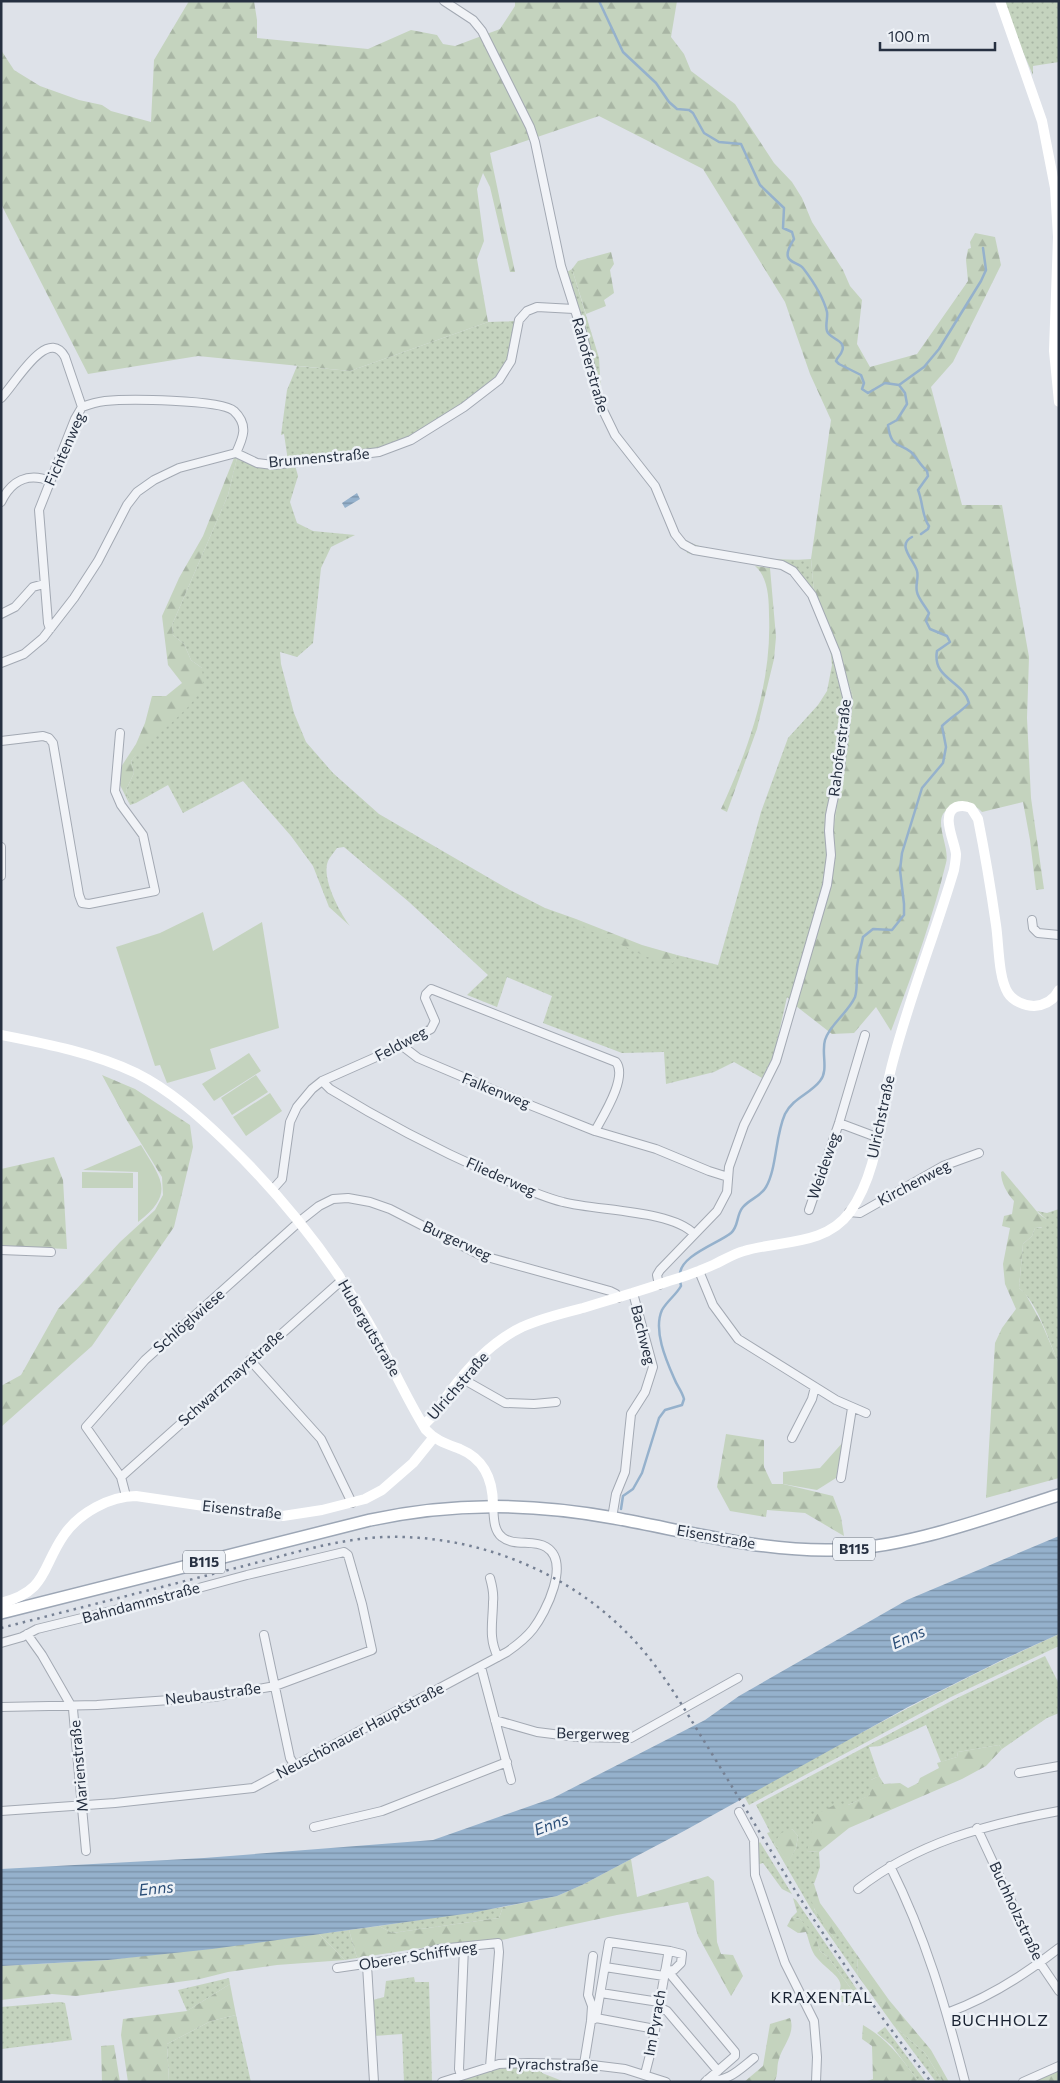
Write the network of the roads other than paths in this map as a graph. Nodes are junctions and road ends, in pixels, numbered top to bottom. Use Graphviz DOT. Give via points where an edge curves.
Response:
graph roads {
  1 [pos="444,1"];
  2 [pos="1000,1"];
  3 [pos="574,309"];
  4 [pos="1,398"];
  5 [pos="1059,402"];
  6 [pos="82,407"];
  7 [pos="236,453"];
  8 [pos="50,481"];
  9 [pos="1,502"];
  10 [pos="44,584"];
  11 [pos="1,614"];
  12 [pos="50,629"];
  13 [pos="1,663"];
  14 [pos="120,733"];
  15 [pos="1,741"];
  16 [pos="1,847"];
  17 [pos="2,876"];
  18 [pos="1032,920"];
  19 [pos="1059,935"];
  20 [pos="1059,990"];
  21 [pos="1,1035"];
  22 [pos="865,1035"];
  23 [pos="401,1045"];
  24 [pos="322,1081"];
  25 [pos="840,1123"];
  26 [pos="595,1131"];
  27 [pos="879,1138"];
  28 [pos="979,1153"];
  29 [pos="728,1177"];
  30 [pos="272,1189"];
  31 [pos="809,1210"];
  32 [pos="849,1212"];
  33 [pos="300,1221"];
  34 [pos="694,1234"];
  35 [pos="1,1250"];
  36 [pos="51,1252"];
  37 [pos="699,1271"];
  38 [pos="342,1280"];
  39 [pos="659,1285"];
  40 [pos="633,1293"];
  41 [pos="618,1298"];
  42 [pos="250,1360"];
  43 [pos="461,1378"];
  44 [pos="815,1387"];
  45 [pos="556,1402"];
  46 [pos="852,1408"];
  47 [pos="866,1413"];
  48 [pos="423,1425"];
  49 [pos="434,1437"];
  50 [pos="792,1438"];
  51 [pos="121,1477"];
  52 [pos="841,1478"];
  53 [pos="1059,1494"];
  54 [pos="126,1496"];
  55 [pos="352,1503"];
  56 [pos="493,1505"];
  57 [pos="612,1518"];
  58 [pos="490,1578"];
  59 [pos="1,1603"];
  60 [pos="362,1604"];
  61 [pos="1,1613"];
  62 [pos="27,1634"];
  63 [pos="264,1635"];
  64 [pos="1,1643"];
  65 [pos="498,1657"];
  66 [pos="481,1667"];
  67 [pos="738,1678"];
  68 [pos="275,1686"];
  69 [pos="72,1705"];
  70 [pos="1,1707"];
  71 [pos="495,1720"];
  72 [pos="507,1762"];
  73 [pos="295,1766"];
  74 [pos="1059,1766"];
  75 [pos="1019,1773"];
  76 [pos="511,1780"];
  77 [pos="82,1805"];
  78 [pos="1,1810"];
  79 [pos="1059,1811"];
  80 [pos="739,1812"];
  81 [pos="314,1827"];
  82 [pos="977,1828"];
  83 [pos="86,1851"];
  84 [pos="890,1866"];
  85 [pos="858,1889"];
  86 [pos="464,1947"];
  87 [pos="1059,1948"];
  88 [pos="670,1952"];
  89 [pos="593,1956"];
  90 [pos="1040,1963"];
  91 [pos="367,1965"];
  92 [pos="605,1967"];
  93 [pos="337,1968"];
  94 [pos="665,1974"];
  95 [pos="1059,1991"];
  96 [pos="601,1993"];
  97 [pos="659,2005"];
  98 [pos="947,2013"];
  99 [pos="594,2019"];
  100 [pos="655,2029"];
  101 [pos="754,2058"];
  102 [pos="584,2064"];
  103 [pos="490,2066"];
  104 [pos="1059,2066"];
  105 [pos="718,2071"];
  106 [pos="645,2074"];
  107 [pos="461,2076"];
  108 [pos="706,2081"];
  109 [pos="374,2082"];
  110 [pos="442,2082"];
  111 [pos="666,2082"];
  112 [pos="816,2082"];
  113 [pos="965,2082"];
  114 [pos="1023,2082"];
  1 -- 3 [label="street, Rahoferstraße" via="473,20 482,32 521,105 535,142 557,249"];
  2 -- 5 [label="street" via="1042,121 1055,188 1058,244 1054,351"];
  3 -- 7 [label="street, Brunnenstraße" via="537,307 526,311 519,320 511,361 499,380 464,407 397,446 372,454 273,465 257,463"];
  3 -- 29 [label="street, Rahoferstraße" via="604,413 622,446 655,486 679,540 694,550 782,565 797,574 812,595 836,652 848,701 840,768 830,815 831,855 827,885 776,1061 744,1125"];
  4 -- 6 [label="street" via="38,353 54,347 65,357"];
  6 -- 7 [label="street, Fichtenweg" via="115,400 225,406 239,417 244,428"];
  6 -- 8 [label="street, Fichtenweg"];
  7 -- 12 [label="street" via="179,468 137,492 98,561"];
  8 -- 9 [label="street" via="37,476 25,477 13,485"];
  8 -- 10 [label="street, Fichtenweg" via="39,510"];
  10 -- 11 [label="street" via="33,587 15,607"];
  10 -- 12 [label="street, Fichtenweg"];
  12 -- 13 [label="street" via="34,648"];
  14 -- 15 [label="street" via="115,791 120,805 143,834 155,890 89,904 82,903 79,895 53,742 43,736"];
  16 -- 17 [label="street"];
  18 -- 19 [label="street" via="1038,933"];
  20 -- 27 [label="street, Ulrichstraße" via="1046,1004 1033,1006 1021,1003 1008,992 1003,979 978,819 971,808 955,807 948,822 956,854 954,870 893,1062"];
  21 -- 30 [label="street, Hubergutstraße" via="89,1056 138,1074 192,1110"];
  22 -- 25 [label="street, Weideweg"];
  23 -- 24 [label="street, Feldweg"];
  23 -- 26 [label="street, Falkenweg" via="409,1053 433,1065"];
  23 -- 26 [label="street, Feldweg" via="433,1027 434,1016 426,994 435,989 616,1062 620,1071 618,1084"];
  24 -- 30 [label="street, Feldweg" via="293,1114 282,1179"];
  24 -- 34 [label="street, Fliederweg" via="334,1092 407,1133 528,1190 571,1204 674,1222"];
  25 -- 27 [label="street, Weideweg"];
  25 -- 31 [label="street, Weideweg"];
  26 -- 29 [label="street, Falkenweg" via="656,1149"];
  27 -- 32 [label="street, Ulrichstraße" via="866,1178"];
  28 -- 32 [label="street, Kirchenweg" via="936,1170 860,1213"];
  29 -- 34 [label="street, Rahoferstraße" via="727,1192 721,1206"];
  30 -- 33 [label="street, Hubergutstraße"];
  32 -- 37 [label="street, Ulrichstraße" via="836,1226 822,1234 743,1251"];
  33 -- 38 [label="street, Hubergutstraße"];
  33 -- 41 [label="street, Burgerweg" via="333,1200 348,1198 370,1202 480,1255 610,1291"];
  33 -- 51 [label="street, Schlöglwiese" via="145,1360 86,1427"];
  34 -- 39 [label="street, Rahoferstraße" via="660,1270 657,1275"];
  35 -- 36 [label="street"];
  37 -- 39 [label="street, Ulrichstraße"];
  37 -- 44 [label="street" via="714,1305 738,1339"];
  38 -- 42 [label="street, Schwarzmayrstraße"];
  38 -- 48 [label="street, Hubergutstraße" via="378,1338"];
  39 -- 40 [label="street, Ulrichstraße"];
  40 -- 41 [label="street, Ulrichstraße"];
  40 -- 57 [label="street, Bachweg" via="653,1367 645,1392 632,1414 625,1472 616,1494"];
  41 -- 43 [label="street, Ulrichstraße" via="521,1328 488,1350"];
  42 -- 51 [label="street, Schwarzmayrstraße"];
  42 -- 55 [label="street" via="321,1439"];
  43 -- 45 [label="street" via="505,1403"];
  43 -- 48 [label="street, Ulrichstraße"];
  44 -- 46 [label="street"];
  44 -- 50 [label="street" via="812,1400"];
  46 -- 47 [label="street"];
  46 -- 52 [label="street"];
  48 -- 49 [label="street, Hubergutstraße"];
  49 -- 55 [label="street, Eisenstraße" via="390,1485"];
  49 -- 56 [label="street" via="468,1453 480,1463 491,1481"];
  51 -- 54 [label="street"];
  53 -- 57 [label="main road, Eisenstraße / B115" via="901,1542 870,1547 811,1550 746,1543"];
  54 -- 55 [label="street, Eisenstraße" via="274,1516"];
  54 -- 59 [label="street, Eisenstraße" via="107,1501 76,1523 63,1536 47,1570 34,1587"];
  56 -- 57 [label="main road, Eisenstraße / B115"];
  56 -- 61 [label="main road, Eisenstraße / B115" via="451,1507 386,1517"];
  56 -- 65 [label="street, Neuschönauer Hauptstraße" via="494,1523 501,1536 510,1541 544,1546 553,1553 558,1567 538,1622 524,1639"];
  58 -- 65 [label="street" via="494,1602 491,1630"];
  60 -- 62 [label="street, Bahndammstraße" via="348,1555 340,1552"];
  60 -- 68 [label="street, Neubaustraße" via="372,1650"];
  62 -- 64 [label="street, Bahndammstraße"];
  62 -- 69 [label="street, Marienstraße"];
  63 -- 68 [label="street"];
  65 -- 66 [label="street, Neuschönauer Hauptstraße"];
  66 -- 71 [label="street"];
  66 -- 73 [label="street, Neuschönauer Hauptstraße"];
  67 -- 71 [label="street, Bergerweg" via="631,1738 537,1732"];
  68 -- 69 [label="street, Neubaustraße" via="214,1697"];
  68 -- 73 [label="street" via="290,1758"];
  69 -- 70 [label="street, Neubaustraße"];
  69 -- 77 [label="street, Marienstraße"];
  71 -- 72 [label="street"];
  72 -- 76 [label="street"];
  72 -- 81 [label="street" via="382,1811"];
  73 -- 77 [label="street, Neuschönauer Hauptstraße" via="253,1788"];
  74 -- 75 [label="street"];
  77 -- 78 [label="street, Neuschönauer Hauptstraße"];
  77 -- 83 [label="street, Marienstraße"];
  79 -- 82 [label="street"];
  80 -- 112 [label="street" via="754,1840 755,1875 785,1963 814,2021"];
  82 -- 84 [label="street"];
  82 -- 90 [label="street, Buchholzstraße"];
  84 -- 85 [label="street"];
  84 -- 98 [label="street" via="923,1939"];
  86 -- 91 [label="street, Oberer Schiffweg" via="439,1949"];
  86 -- 103 [label="street, Oberer Schiffweg" via="498,1944"];
  86 -- 107 [label="street"];
  87 -- 90 [label="street"];
  88 -- 92 [label="street" via="610,1942"];
  88 -- 94 [label="street, Im Pyrach"];
  88 -- 94 [label="street, Im Pyrach" via="682,1954 683,1960"];
  89 -- 99 [label="street" via="588,1995"];
  90 -- 95 [label="street, Buchholzstraße"];
  90 -- 98 [label="street" via="989,1994"];
  91 -- 93 [label="street, Oberer Schiffweg"];
  91 -- 109 [label="street"];
  92 -- 94 [label="street"];
  92 -- 96 [label="street"];
  94 -- 97 [label="street, Im Pyrach"];
  94 -- 105 [label="street" via="671,1975 735,2052 735,2056"];
  96 -- 97 [label="street"];
  96 -- 99 [label="street"];
  97 -- 100 [label="street, Im Pyrach"];
  97 -- 105 [label="street"];
  98 -- 113 [label="street"];
  99 -- 100 [label="street"];
  99 -- 102 [label="street"];
  100 -- 106 [label="street, Im Pyrach"];
  101 -- 108 [label="street" via="730,2077"];
  102 -- 103 [label="street, Pyrachstraße" via="513,2063"];
  102 -- 106 [label="street, Pyrachstraße"];
  103 -- 107 [label="street, Pyrachstraße"];
  104 -- 114 [label="street"];
  105 -- 108 [label="street"];
  106 -- 111 [label="street, Pyrachstraße"];
  107 -- 110 [label="street, Pyrachstraße"];
}
